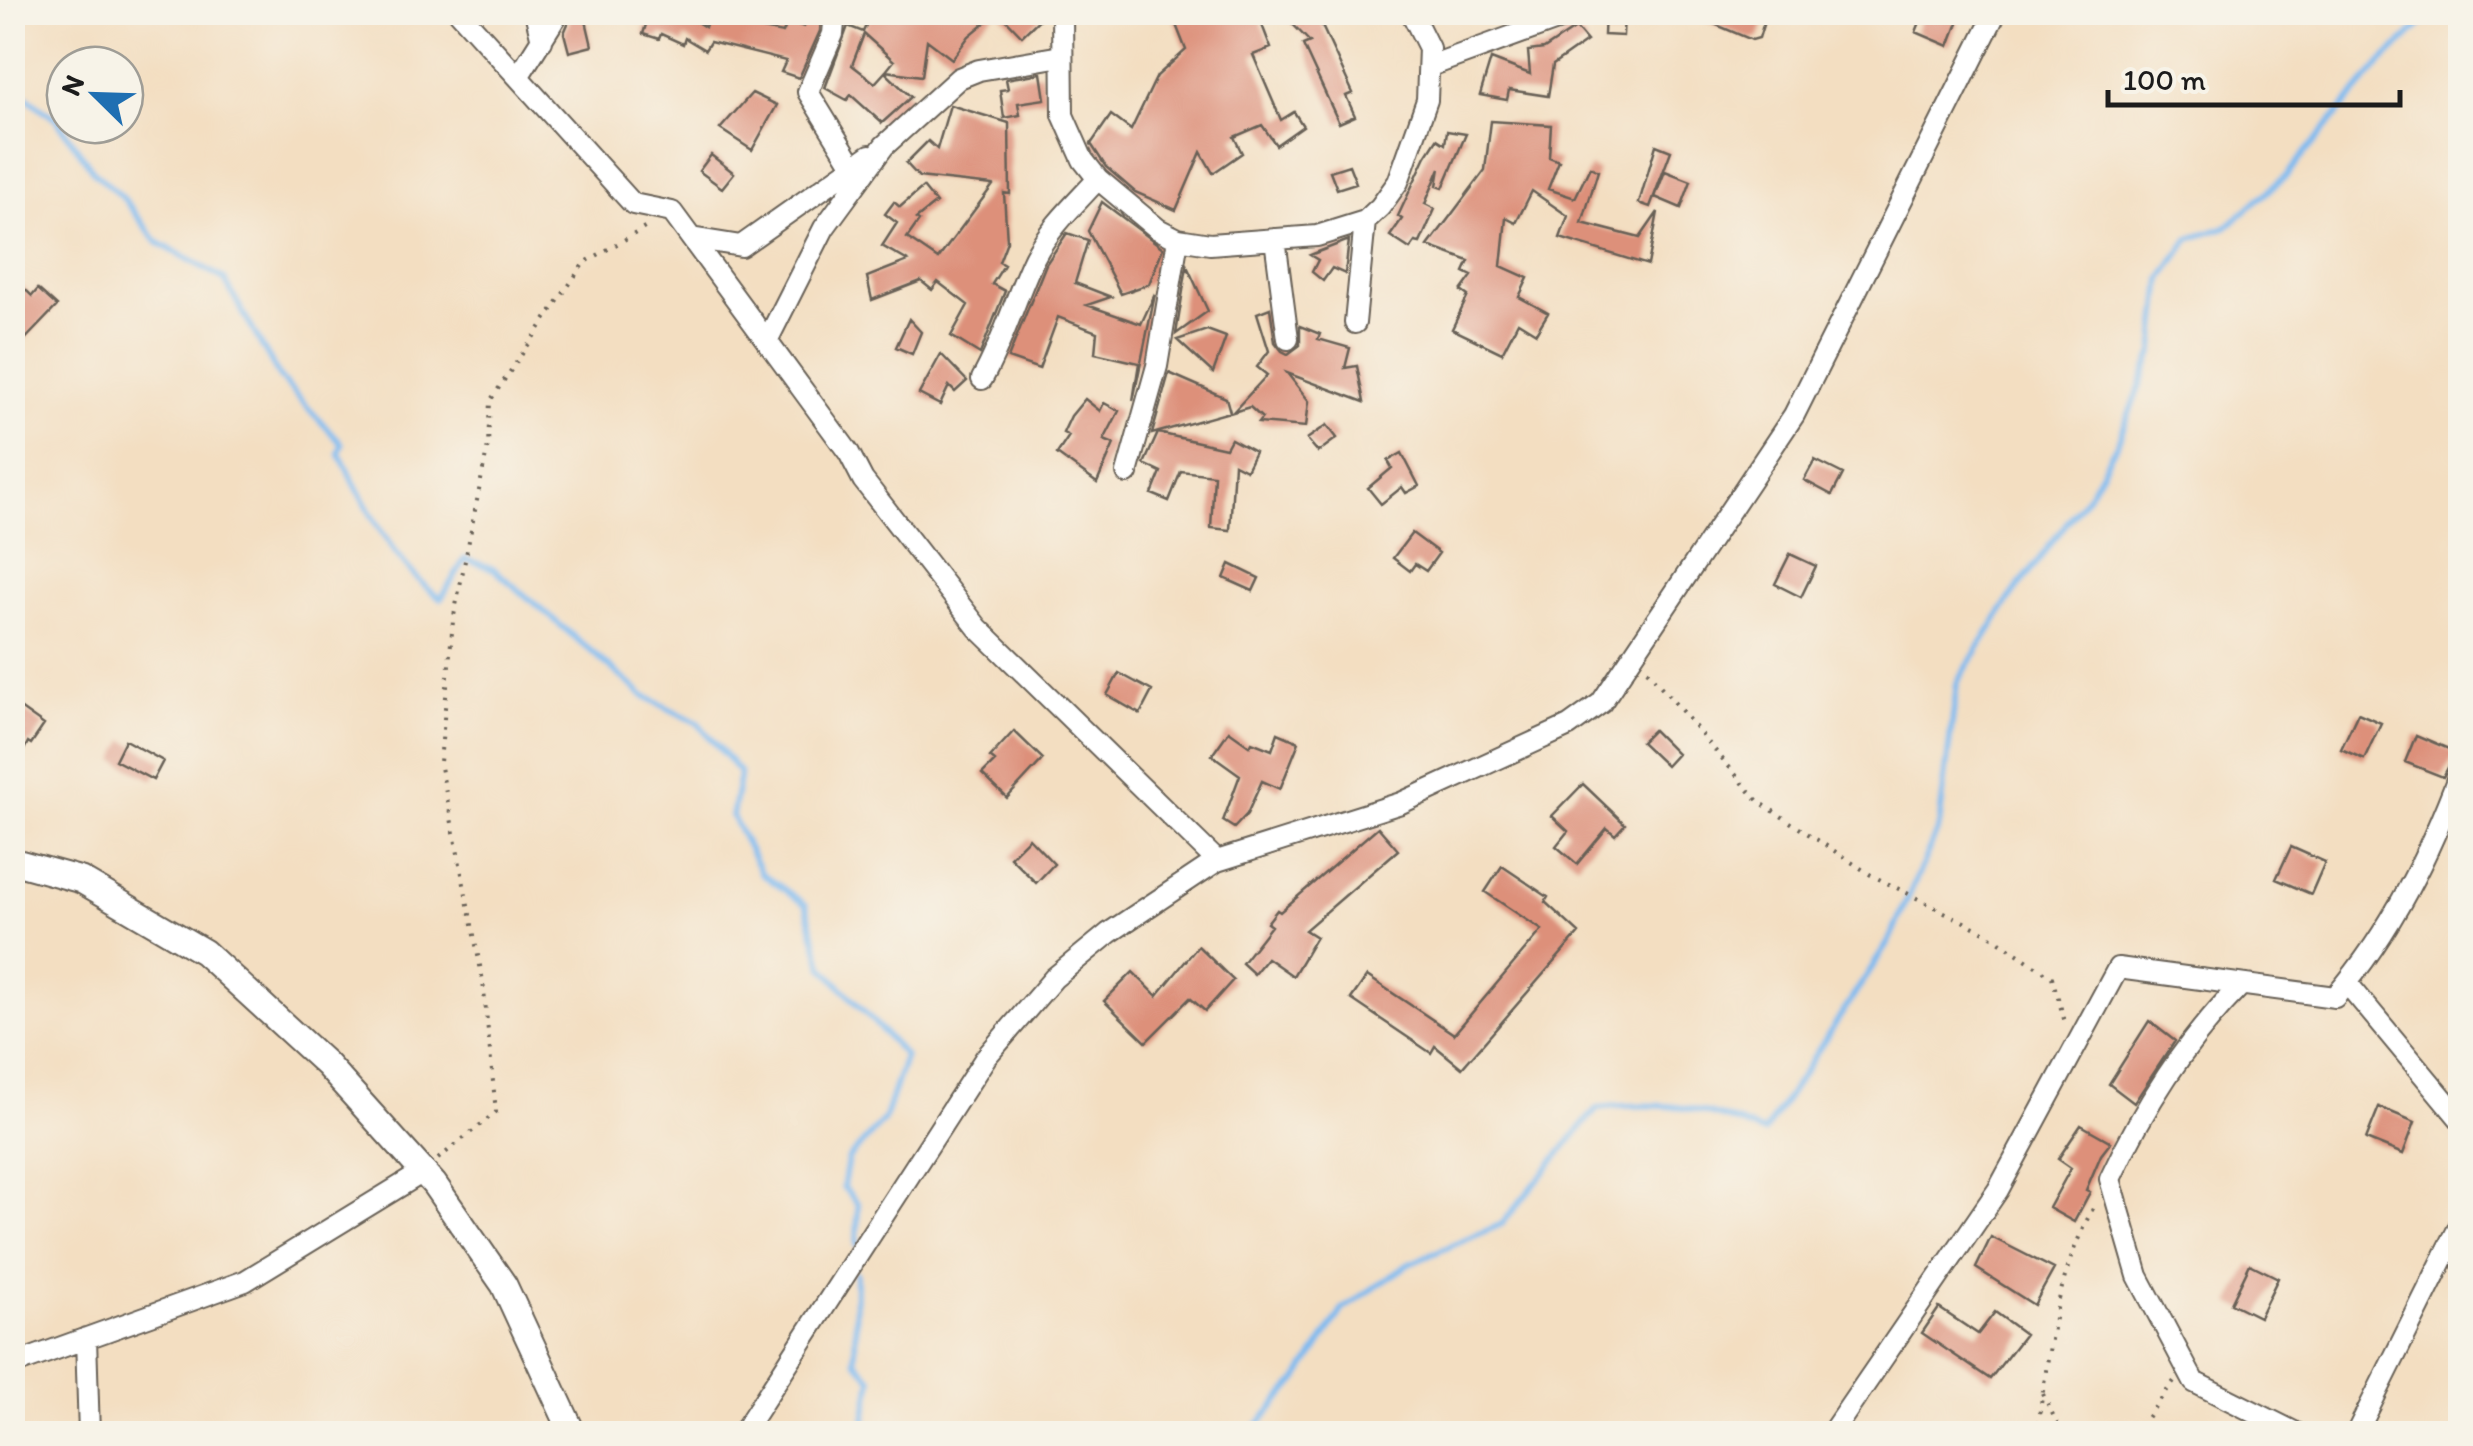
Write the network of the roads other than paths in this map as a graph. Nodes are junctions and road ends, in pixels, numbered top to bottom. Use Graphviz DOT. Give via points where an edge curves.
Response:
graph roads {
  1 [pos="460,12"];
  2 [pos="535,12"];
  3 [pos="560,12"];
  4 [pos="835,12"];
  5 [pos="1062,12"];
  6 [pos="1411,12"];
  7 [pos="1579,12"];
  8 [pos="1996,12"];
  9 [pos="542,41"];
  10 [pos="1060,56"];
  11 [pos="1430,66"];
  12 [pos="518,77"];
  13 [pos="884,146"];
  14 [pos="854,167"];
  15 [pos="1098,180"];
  16 [pos="1365,220"];
  17 [pos="691,238"];
  18 [pos="1178,238"];
  19 [pos="1275,239"];
  20 [pos="1355,323"];
  21 [pos="1288,340"];
  22 [pos="767,342"];
  23 [pos="982,380"];
  24 [pos="1127,473"];
  25 [pos="2460,772"];
  26 [pos="12,861"];
  27 [pos="1217,861"];
  28 [pos="2347,983"];
  29 [pos="2240,984"];
  30 [pos="2460,1120"];
  31 [pos="423,1172"];
  32 [pos="2460,1225"];
  33 [pos="86,1338"];
  34 [pos="12,1364"];
  35 [pos="88,1434"];
  36 [pos="573,1434"];
  37 [pos="742,1434"];
  38 [pos="1831,1434"];
  39 [pos="2298,1434"];
  40 [pos="2356,1434"];
  1 -- 12 [label="street"];
  2 -- 9 [label="street"];
  3 -- 9 [label="street"];
  4 -- 14 [label="street" via="834,34 808,92"];
  5 -- 10 [label="street"];
  6 -- 11 [label="street" via="1429,48"];
  7 -- 11 [label="street"];
  8 -- 27 [label="street" via="1794,415 1601,703 1569,726 1400,803"];
  9 -- 12 [label="street"];
  10 -- 13 [label="street" via="959,78"];
  10 -- 15 [label="street" via="1063,115"];
  11 -- 16 [label="street" via="1427,100 1398,182"];
  12 -- 17 [label="street" via="634,204 672,212"];
  13 -- 14 [label="street"];
  13 -- 22 [label="street" via="824,228"];
  14 -- 17 [label="street" via="741,246"];
  15 -- 18 [label="street"];
  15 -- 23 [label="street" via="1034,257"];
  16 -- 19 [label="street" via="1316,236"];
  16 -- 20 [label="street"];
  17 -- 22 [label="street"];
  18 -- 19 [label="street" via="1210,244"];
  18 -- 24 [label="street" via="1157,366"];
  19 -- 21 [label="street"];
  22 -- 27 [label="street" via="978,628"];
  25 -- 28 [label="street" via="2433,843 2374,952"];
  26 -- 31 [label="main road" via="82,880 204,952 326,1064"];
  27 -- 37 [label="street" via="1054,978 986,1057"];
  28 -- 29 [label="street" via="2335,997"];
  28 -- 30 [label="street"];
  29 -- 38 [label="street" via="2118,968 1998,1190"];
  29 -- 39 [label="street" via="2178,1057 2110,1179 2138,1276 2194,1382"];
  31 -- 33 [label="street" via="246,1281"];
  31 -- 36 [label="main road" via="504,1285"];
  32 -- 40 [label="street"];
  33 -- 34 [label="street"];
  33 -- 35 [label="street"];
}
